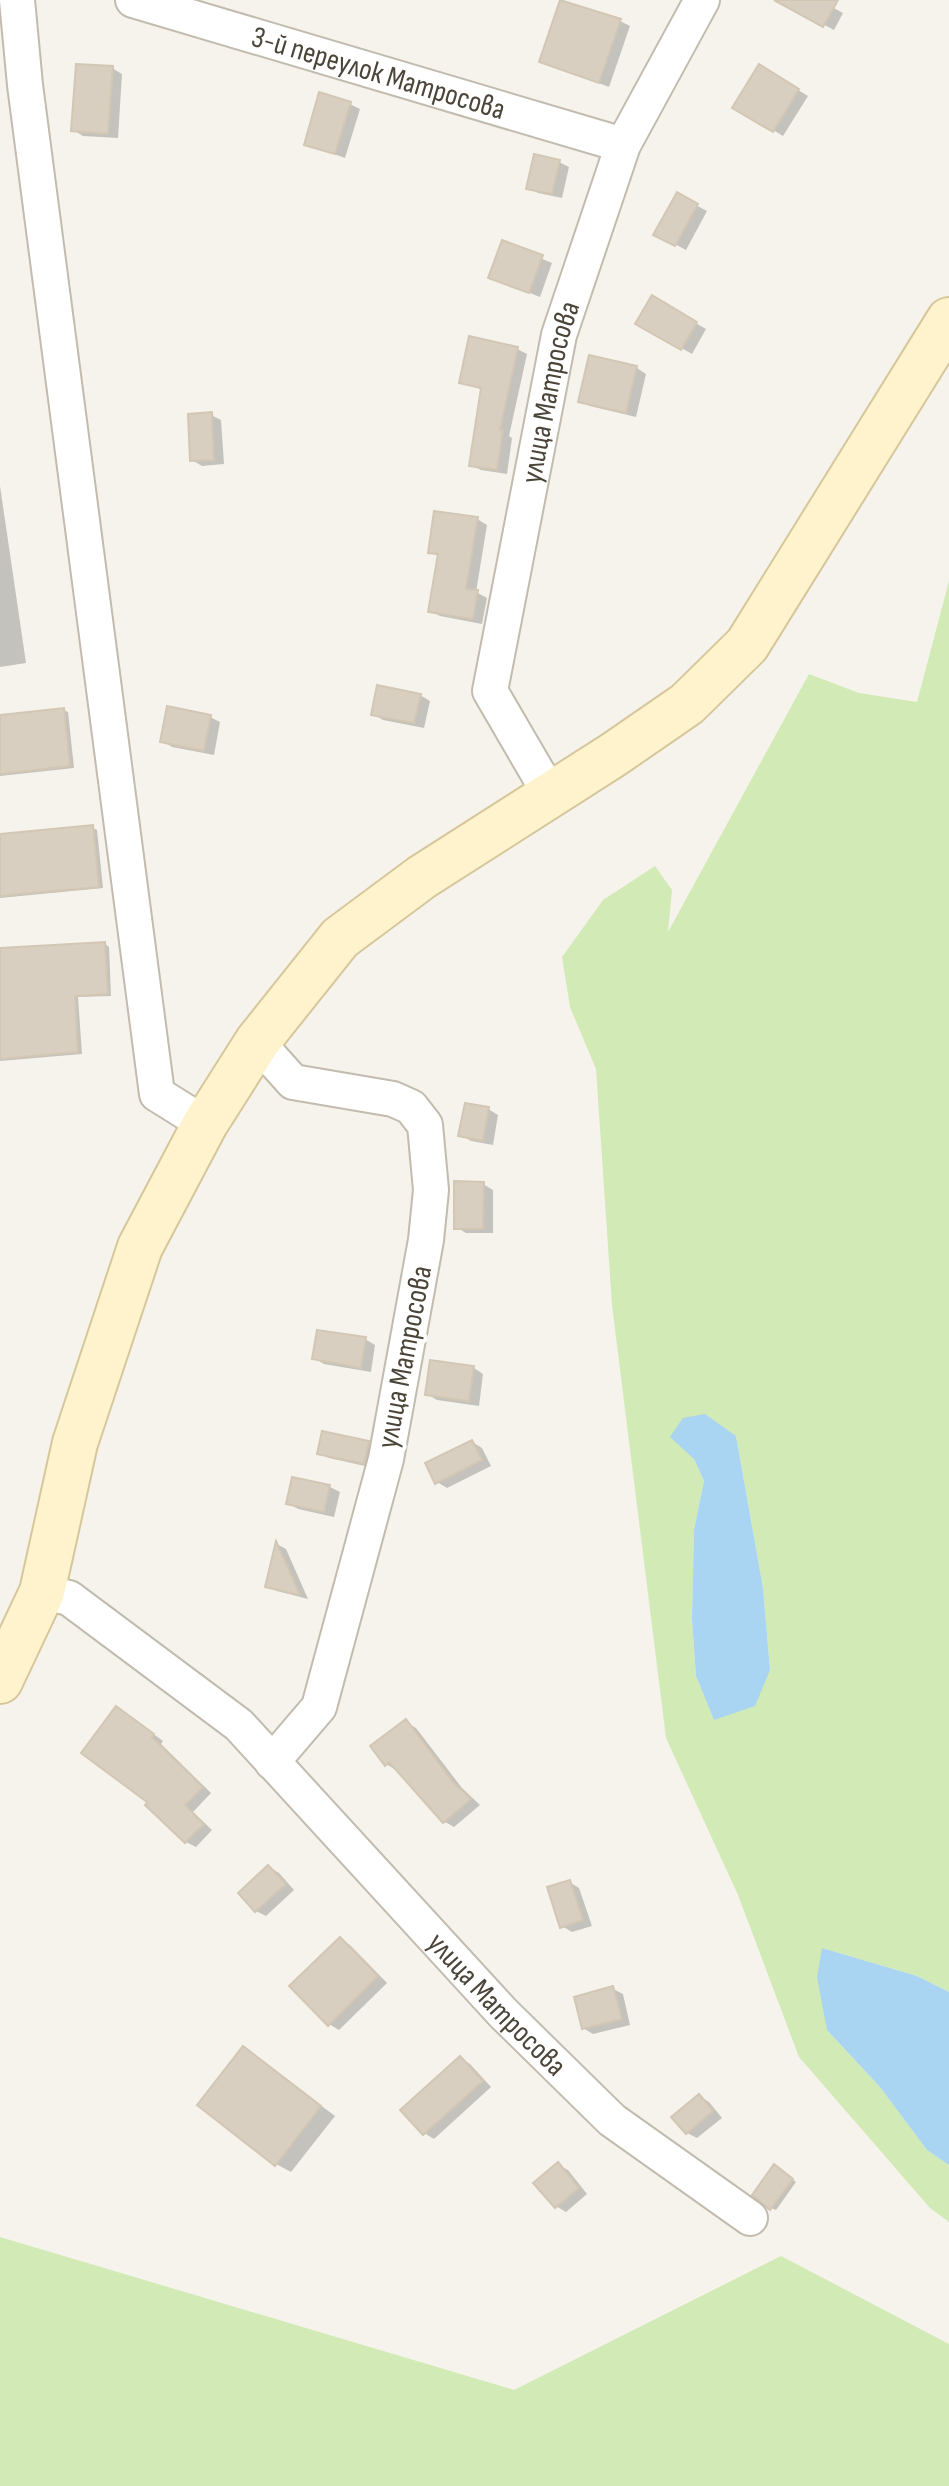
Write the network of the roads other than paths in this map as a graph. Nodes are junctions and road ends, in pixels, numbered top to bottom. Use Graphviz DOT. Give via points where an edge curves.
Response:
graph roads {
  1 [pos="17,0"];
  2 [pos="133,0"];
  3 [pos="702,0"];
  4 [pos="623,145"];
  5 [pos="949,320"];
  6 [pos="550,794"];
  7 [pos="257,1042"];
  8 [pos="205,1124"];
  9 [pos="42,1592"];
  10 [pos="0,1681"];
  11 [pos="272,1762"];
  12 [pos="750,2218"];
  1 -- 8 [label="street" via="157,1094"];
  2 -- 4 [label="street, 3-й переулок Матросова"];
  3 -- 4 [label="street, улица Матросова"];
  4 -- 6 [label="street, улица Матросова" via="559,335 490,691"];
  5 -- 6 [label="main road" via="747,645 687,704"];
  6 -- 7 [label="main road" via="340,938"];
  7 -- 8 [label="main road"];
  7 -- 11 [label="street, улица Матросова" via="293,1082 393,1099 411,1107 425,1125 431,1190 386,1459 319,1707"];
  8 -- 9 [label="main road" via="140,1247 75,1443"];
  9 -- 10 [label="main road"];
  9 -- 11 [label="street, улица Матросова" via="69,1598 239,1725"];
  11 -- 12 [label="street, улица Матросова" via="503,2013 612,2120"];
}
